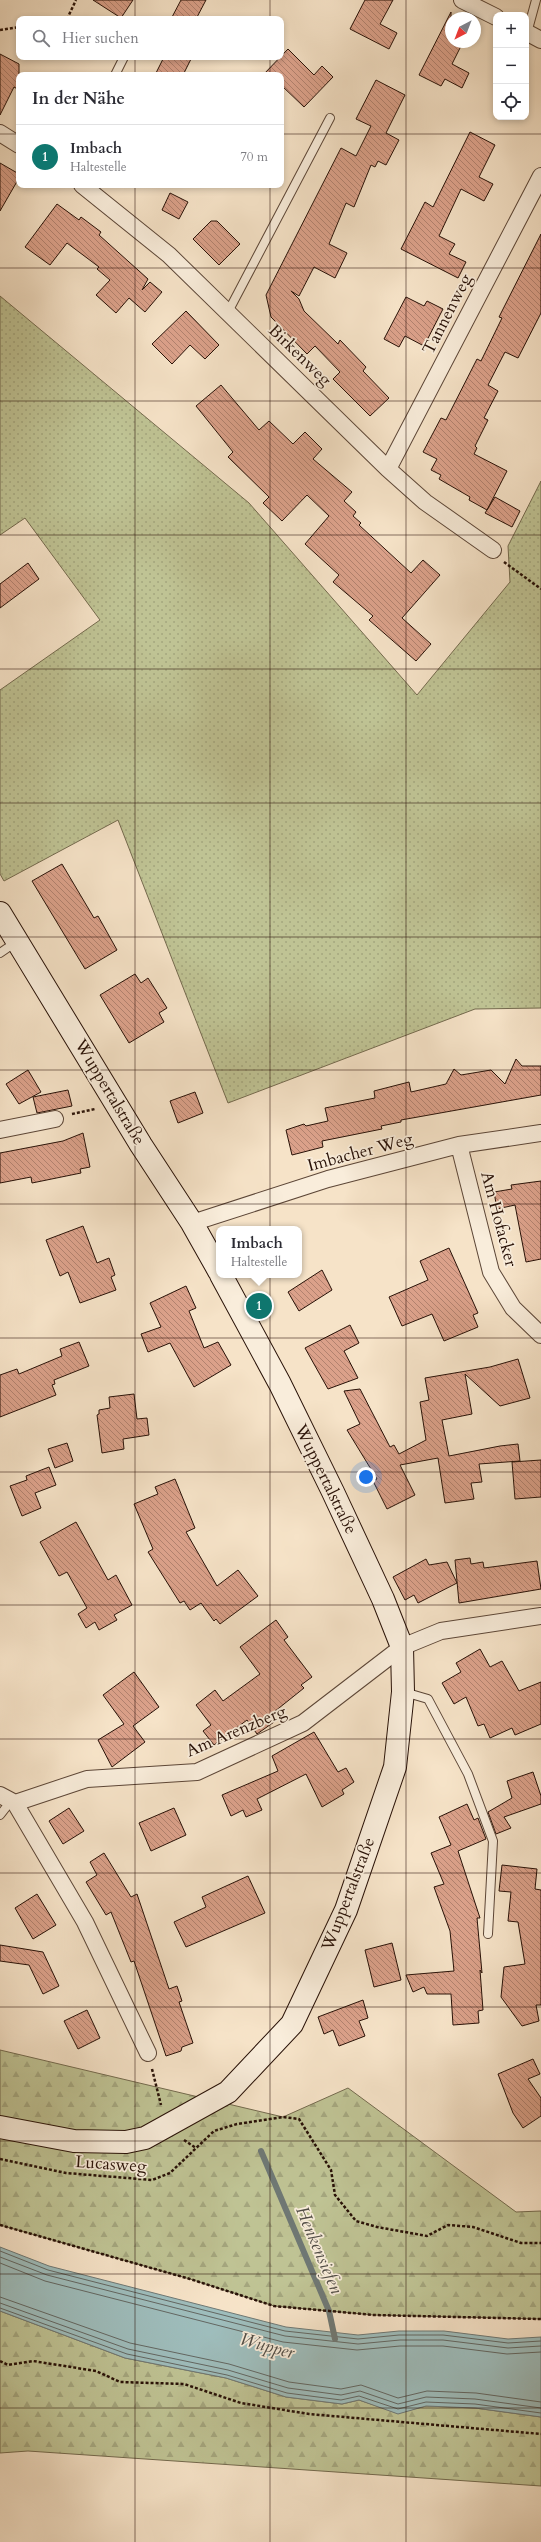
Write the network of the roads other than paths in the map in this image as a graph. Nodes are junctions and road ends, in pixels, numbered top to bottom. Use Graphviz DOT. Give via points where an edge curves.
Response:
graph roads {
  1 [pos="462,0"];
  2 [pos="536,0"];
  3 [pos="493,16"];
  4 [pos="531,35"];
  5 [pos="122,60"];
  6 [pos="116,72"];
  7 [pos="330,118"];
  8 [pos="0,133"];
  9 [pos="16,143"];
  10 [pos="541,176"];
  11 [pos="86,188"];
  12 [pos="228,312"];
  13 [pos="388,469"];
  14 [pos="493,550"];
  15 [pos="0,913"];
  16 [pos="9,947"];
  17 [pos="55,1119"];
  18 [pos="0,1130"];
  19 [pos="541,1133"];
  20 [pos="460,1145"];
  21 [pos="192,1223"];
  22 [pos="216,1266"];
  23 [pos="223,1278"];
  24 [pos="541,1335"];
  25 [pos="541,1616"];
  26 [pos="402,1647"];
  27 [pos="403,1692"];
  28 [pos="9,1800"];
  29 [pos="0,1815"];
  30 [pos="488,1934"];
  31 [pos="148,2053"];
  32 [pos="0,2127"];
  1 -- 3 [label="street"];
  2 -- 4 [label="lane"];
  5 -- 6 [label="lane"];
  7 -- 12 [label="lane"];
  8 -- 9 [label="street"];
  10 -- 13 [label="street, Tannenweg"];
  11 -- 12 [label="street, Birkenweg" via="169,255"];
  12 -- 13 [label="street, Birkenweg"];
  13 -- 14 [label="street, Birkenweg" via="425,502"];
  15 -- 16 [label="main road, Wuppertalstraße"];
  16 -- 21 [label="main road, Wuppertalstraße" via="116,1104"];
  17 -- 18 [label="street"];
  19 -- 20 [label="street, Imbacher Weg"];
  20 -- 21 [label="street, Imbacher Weg" via="328,1178"];
  20 -- 24 [label="street, Am Hofacker" via="491,1272 513,1308"];
  21 -- 22 [label="main road, Wuppertalstraße"];
  23 -- 26 [label="main road, Wuppertalstraße" via="280,1384 383,1599"];
  25 -- 26 [label="street" via="441,1631"];
  26 -- 27 [label="main road, Wuppertalstraße"];
  26 -- 28 [label="street, Am Arenzberg" via="303,1723 197,1772 87,1779"];
  27 -- 30 [label="lane" via="428,1699 468,1774 493,1842"];
  27 -- 32 [label="main road, Wuppertalstraße" via="395,1767 346,1910 292,2024 228,2092 145,2138 104,2144"];
  28 -- 29 [label="lane"];
  28 -- 31 [label="street" via="85,1922"];
}
